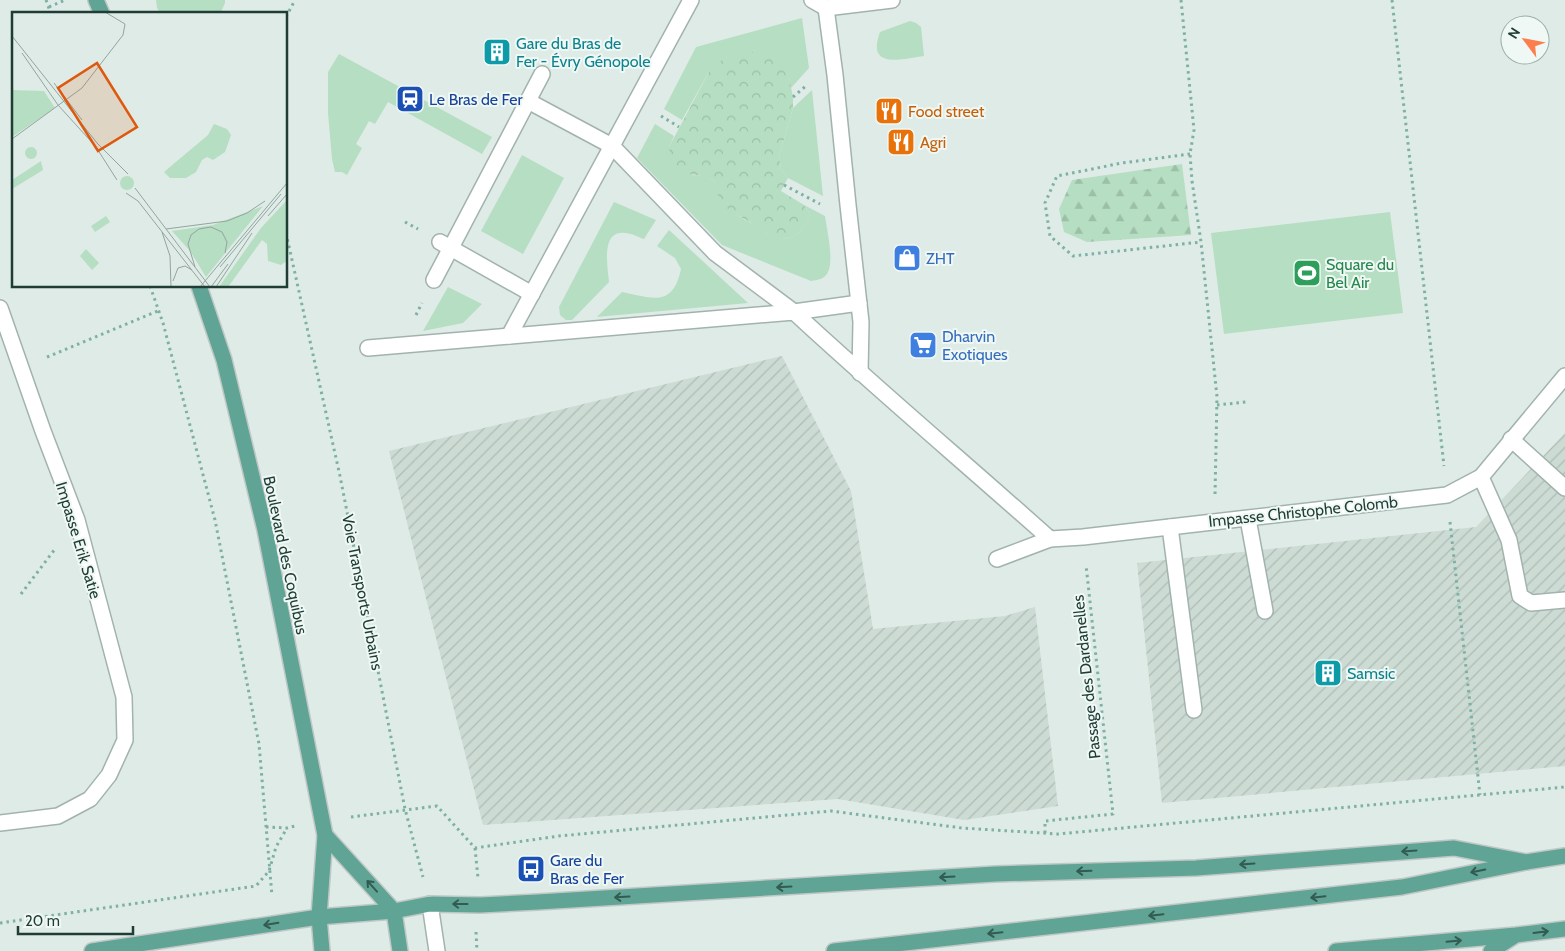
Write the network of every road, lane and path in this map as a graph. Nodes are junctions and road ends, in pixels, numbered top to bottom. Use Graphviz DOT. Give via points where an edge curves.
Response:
graph roads {
  1 [pos="46,0"];
  2 [pos="65,0"];
  3 [pos="96,0"];
  4 [pos="295,0"];
  5 [pos="692,0"];
  6 [pos="812,0"];
  7 [pos="892,0"];
  8 [pos="1181,0"];
  9 [pos="1392,0"];
  10 [pos="49,8"];
  11 [pos="826,8"];
  12 [pos="50,12"];
  13 [pos="101,12"];
  14 [pos="288,12"];
  15 [pos="542,74"];
  16 [pos="528,101"];
  17 [pos="660,116"];
  18 [pos="679,127"];
  19 [pos="612,146"];
  20 [pos="1190,154"];
  21 [pos="784,185"];
  22 [pos="848,205"];
  23 [pos="288,242"];
  24 [pos="1201,242"];
  25 [pos="446,245"];
  26 [pos="434,280"];
  27 [pos="151,288"];
  28 [pos="200,288"];
  29 [pos="532,294"];
  30 [pos="859,303"];
  31 [pos="0,308"];
  32 [pos="158,311"];
  33 [pos="794,312"];
  34 [pos="509,336"];
  35 [pos="368,348"];
  36 [pos="21,368"];
  37 [pos="860,373"];
  38 [pos="1565,376"];
  39 [pos="1246,402"];
  40 [pos="1217,405"];
  41 [pos="1511,439"];
  42 [pos="1481,476"];
  43 [pos="1565,488"];
  44 [pos="1447,495"];
  45 [pos="1215,503"];
  46 [pos="1248,518"];
  47 [pos="77,520"];
  48 [pos="1170,527"];
  49 [pos="1083,538"];
  50 [pos="1050,539"];
  51 [pos="997,559"];
  52 [pos="21,594"];
  53 [pos="1565,600"];
  54 [pos="1265,612"];
  55 [pos="1194,710"];
  56 [pos="1565,787"];
  57 [pos="1480,795"];
  58 [pos="405,809"];
  59 [pos="0,823"];
  60 [pos="266,826"];
  61 [pos="287,828"];
  62 [pos="323,828"];
  63 [pos="1046,834"];
  64 [pos="1565,856"];
  65 [pos="1526,862"];
  66 [pos="270,871"];
  67 [pos="430,904"];
  68 [pos="394,911"];
  69 [pos="319,917"];
  70 [pos="0,923"];
  71 [pos="276,923"];
  72 [pos="1565,929"];
  73 [pos="1516,935"];
  74 [pos="92,951"];
  75 [pos="322,951"];
  76 [pos="400,951"];
  77 [pos="437,951"];
  78 [pos="834,951"];
  79 [pos="1336,951"];
  80 [pos="1491,951"];
  1 -- 10 [label="path"];
  2 -- 10 [label="path"];
  3 -- 13 [label="main road"];
  4 -- 14 [label="path"];
  5 -- 19 [label="street"];
  6 -- 11 [label="street"];
  7 -- 11 [label="street"];
  8 -- 20 [label="path" via="1194,130"];
  9 -- 44 [label="path"];
  10 -- 12 [label="path"];
  11 -- 22 [label="street" via="836,75"];
  15 -- 16 [label="street"];
  16 -- 19 [label="street"];
  16 -- 25 [label="street"];
  17 -- 18 [label="path"];
  19 -- 29 [label="street"];
  19 -- 33 [label="street" via="715,253"];
  20 -- 24 [label="path"];
  20 -- 24 [label="path" via="1122,162 1057,176 1045,204 1050,236 1074,256"];
  21 -- 22 [label="path" via="824,206"];
  22 -- 30 [label="street"];
  23 -- 58 [label="path, Voie Transports Urbains" via="340,476"];
  24 -- 40 [label="path"];
  25 -- 26 [label="street"];
  25 -- 29 [label="street"];
  27 -- 32 [label="path"];
  28 -- 62 [label="main road, Boulevard des Coquibus" via="224,360 265,530"];
  29 -- 34 [label="street"];
  30 -- 33 [label="street"];
  30 -- 37 [label="street"];
  31 -- 36 [label="street, Impasse Erik Satie"];
  32 -- 36 [label="path"];
  32 -- 60 [label="path" via="215,520 258,744"];
  33 -- 34 [label="street"];
  33 -- 37 [label="street"];
  34 -- 35 [label="street"];
  36 -- 47 [label="street, Impasse Erik Satie"];
  37 -- 50 [label="street"];
  38 -- 41 [label="street, Impasse Christophe Colomb"];
  39 -- 40 [label="path"];
  40 -- 45 [label="path"];
  41 -- 42 [label="street, Impasse Christophe Colomb"];
  41 -- 43 [label="street"];
  42 -- 44 [label="street, Impasse Christophe Colomb"];
  42 -- 53 [label="street" via="1509,540 1520,596 1531,603"];
  44 -- 46 [label="street, Impasse Christophe Colomb"];
  44 -- 57 [label="path"];
  46 -- 48 [label="street, Impasse Christophe Colomb"];
  46 -- 54 [label="street"];
  47 -- 52 [label="path"];
  47 -- 59 [label="street, Impasse Erik Satie" via="124,697 125,740 109,775 90,799 58,816"];
  48 -- 49 [label="street, Impasse Christophe Colomb"];
  48 -- 55 [label="street"];
  49 -- 50 [label="street, Impasse Christophe Colomb"];
  49 -- 63 [label="path, Passage des Dardanelles" via="1113,814 1045,821"];
  50 -- 51 [label="street, Impasse Christophe Colomb"];
  56 -- 57 [label="path"];
  57 -- 63 [label="path"];
  58 -- 62 [label="path"];
  58 -- 63 [label="path" via="437,806 475,848 559,836 831,811 962,828"];
  58 -- 67 [label="path, Voie Transports Urbains"];
  60 -- 61 [label="path"];
  60 -- 66 [label="path"];
  61 -- 62 [label="path"];
  61 -- 66 [label="path" via="276,847"];
  68 -- 62 [label="main road, one-way"];
  62 -- 69 [label="main road, Boulevard des Coquibus"];
  64 -- 65 [label="main road"];
  65 -- 67 [label="main road, one-way" via="1454,848 1196,868 995,874 538,902"];
  65 -- 78 [label="main road, one-way" via="1402,887"];
  66 -- 70 [label="path" via="256,886"];
  66 -- 71 [label="path"];
  67 -- 68 [label="main road"];
  67 -- 77 [label="street"];
  68 -- 69 [label="main road"];
  68 -- 76 [label="main road"];
  69 -- 71 [label="main road"];
  69 -- 75 [label="main road, Boulevard des Coquibus"];
  71 -- 74 [label="main road, one-way"];
  73 -- 72 [label="main road, one-way"];
  79 -- 73 [label="main road, one-way"];
  73 -- 80 [label="main road"];
}
